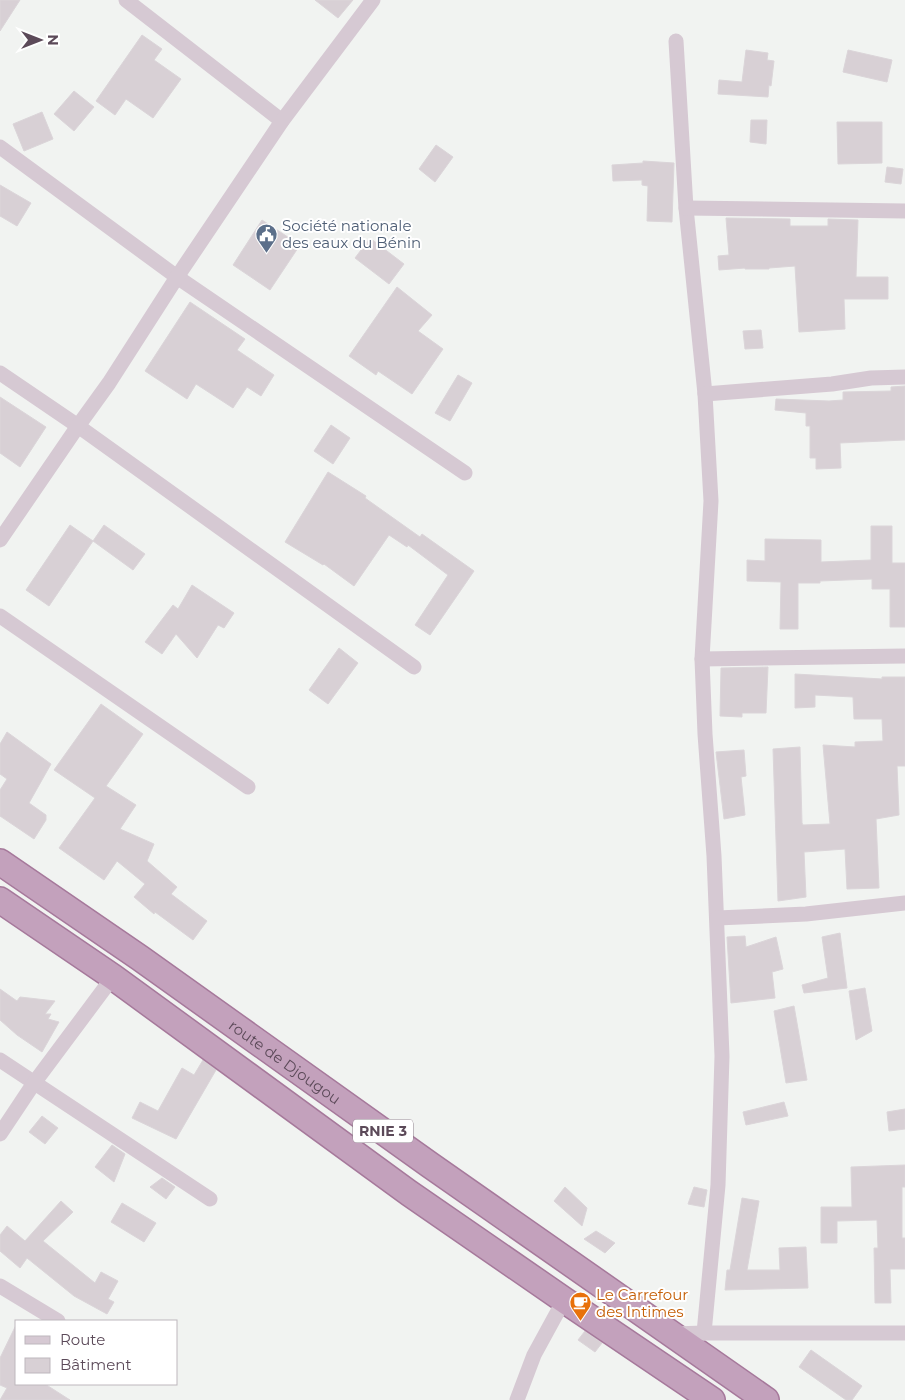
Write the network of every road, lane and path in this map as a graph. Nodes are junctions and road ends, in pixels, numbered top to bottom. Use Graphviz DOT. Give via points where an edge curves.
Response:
graph roads {
  1 [pos="126,0"];
  2 [pos="374,0"];
  3 [pos="676,41"];
  4 [pos="282,121"];
  5 [pos="0,147"];
  6 [pos="686,208"];
  7 [pos="905,211"];
  8 [pos="177,277"];
  9 [pos="0,373"];
  10 [pos="905,377"];
  11 [pos="705,394"];
  12 [pos="78,426"];
  13 [pos="465,473"];
  14 [pos="0,540"];
  15 [pos="0,616"];
  16 [pos="905,656"];
  17 [pos="702,658"];
  18 [pos="414,667"];
  19 [pos="248,787"];
  20 [pos="0,862"];
  21 [pos="0,900"];
  22 [pos="905,903"];
  23 [pos="717,918"];
  24 [pos="114,977"];
  25 [pos="0,1060"];
  26 [pos="34,1083"];
  27 [pos="0,1134"];
  28 [pos="210,1199"];
  29 [pos="0,1286"];
  30 [pos="564,1300"];
  31 [pos="56,1320"];
  32 [pos="704,1333"];
  33 [pos="905,1333"];
  34 [pos="673,1334"];
  35 [pos="517,1400"];
  36 [pos="712,1400"];
  37 [pos="766,1400"];
  1 -- 4 [label="street"];
  2 -- 4 [label="street"];
  3 -- 6 [label="street"];
  4 -- 8 [label="street"];
  5 -- 8 [label="street"];
  6 -- 7 [label="street"];
  6 -- 11 [label="street"];
  8 -- 12 [label="street"];
  8 -- 13 [label="street"];
  9 -- 12 [label="street"];
  10 -- 11 [label="street"];
  11 -- 17 [label="street" via="711,501"];
  12 -- 14 [label="street"];
  12 -- 18 [label="street"];
  15 -- 19 [label="street"];
  16 -- 17 [label="street"];
  17 -- 23 [label="street"];
  20 -- 34 [label="highway, route de Djougou / RNIE 3"];
  21 -- 24 [label="highway, route de Djougou / RNIE 3"];
  22 -- 23 [label="street" via="806,914"];
  23 -- 32 [label="street" via="722,1056 718,1185"];
  24 -- 26 [label="street"];
  24 -- 30 [label="highway, route de Djougou / RNIE 3" via="409,1193"];
  25 -- 26 [label="street"];
  26 -- 27 [label="street"];
  26 -- 28 [label="street"];
  29 -- 31 [label="street"];
  30 -- 35 [label="street" via="534,1355"];
  30 -- 36 [label="highway, route de Djougou / RNIE 3"];
  32 -- 33 [label="street"];
  32 -- 34 [label="street"];
  34 -- 37 [label="highway, route de Djougou / RNIE 3"];
}
